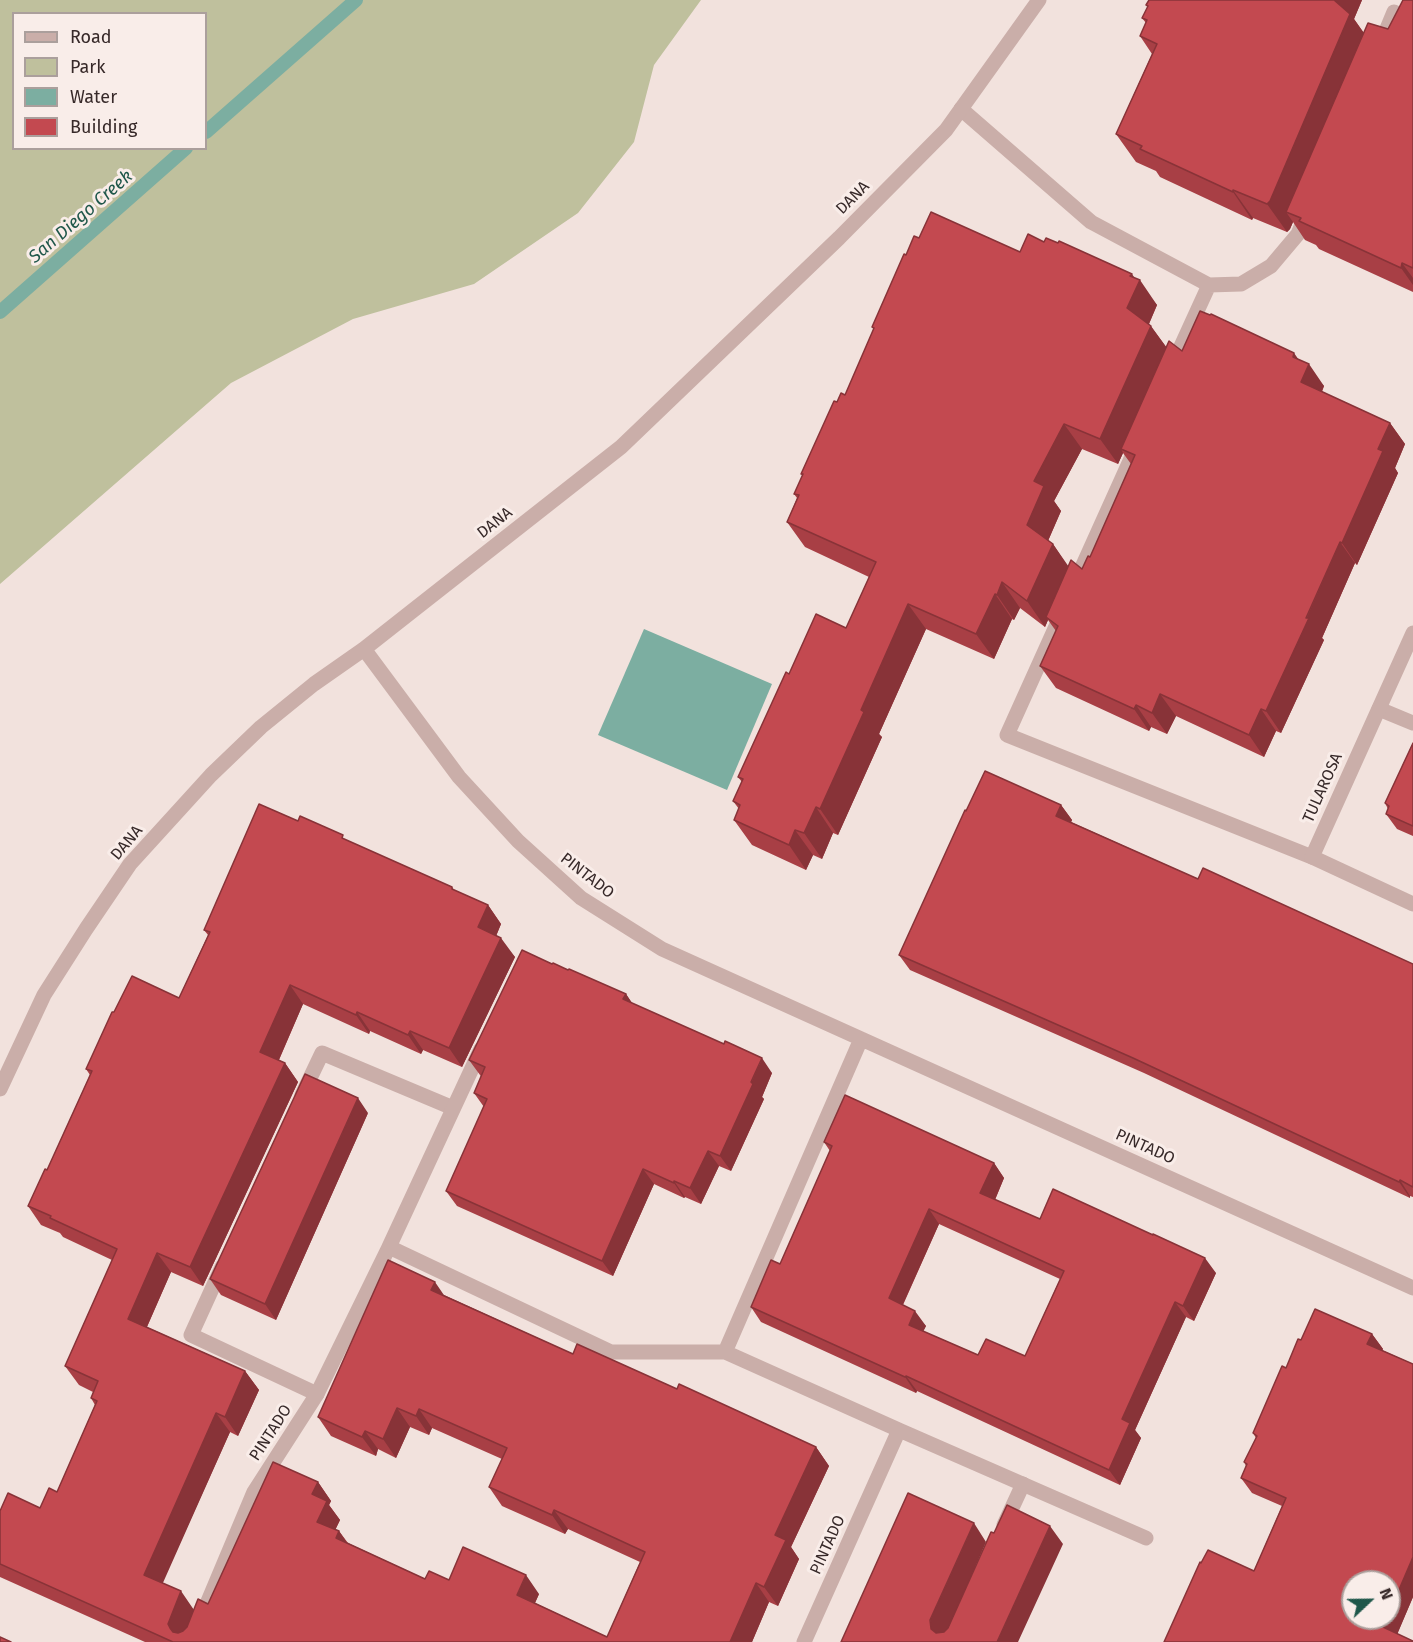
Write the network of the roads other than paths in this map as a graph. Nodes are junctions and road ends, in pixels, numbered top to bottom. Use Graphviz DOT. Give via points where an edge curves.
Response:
graph roads {
  1 [pos="1040,0"];
  2 [pos="1397,6"];
  3 [pos="1413,21"];
  4 [pos="1371,65"];
  5 [pos="961,110"];
  6 [pos="1312,203"];
  7 [pos="1209,285"];
  8 [pos="1166,381"];
  9 [pos="1142,434"];
  10 [pos="1413,633"];
  11 [pos="364,649"];
  12 [pos="1379,709"];
  13 [pos="1413,723"];
  14 [pos="1312,857"];
  15 [pos="1413,904"];
  16 [pos="487,1037"];
  17 [pos="861,1039"];
  18 [pos="0,1089"];
  19 [pos="297,1107"];
  20 [pos="453,1108"];
  21 [pos="389,1247"];
  22 [pos="226,1259"];
  23 [pos="1413,1288"];
  24 [pos="725,1352"];
  25 [pos="317,1394"];
  26 [pos="899,1430"];
  27 [pos="1023,1484"];
  28 [pos="999,1537"];
  29 [pos="1146,1538"];
  30 [pos="191,1642"];
  31 [pos="804,1642"];
  1 -- 5 [label="street, DANA"];
  2 -- 3 [label="street"];
  2 -- 4 [label="street"];
  5 -- 7 [label="street" via="1091,222"];
  5 -- 11 [label="street, DANA" via="839,238 621,447"];
  6 -- 7 [label="street" via="1298,234 1271,266 1241,284"];
  7 -- 8 [label="street"];
  9 -- 14 [label="street" via="1007,735"];
  10 -- 12 [label="street, TULAROSA"];
  11 -- 17 [label="street, PINTADO" via="459,777 518,841 581,898 662,949"];
  11 -- 18 [label="street, DANA" via="261,727 130,864 44,995"];
  12 -- 13 [label="street"];
  12 -- 14 [label="street, TULAROSA"];
  14 -- 15 [label="street"];
  16 -- 20 [label="street, PINTADO"];
  17 -- 23 [label="street, PINTADO"];
  17 -- 24 [label="street"];
  19 -- 20 [label="street" via="322,1053"];
  20 -- 21 [label="street, PINTADO"];
  21 -- 24 [label="street" via="611,1352"];
  21 -- 25 [label="street, PINTADO"];
  22 -- 25 [label="street" via="191,1335"];
  24 -- 26 [label="street"];
  25 -- 30 [label="street, PINTADO" via="254,1492"];
  26 -- 27 [label="street"];
  26 -- 31 [label="street, PINTADO"];
  27 -- 28 [label="street"];
  27 -- 29 [label="street"];
}
